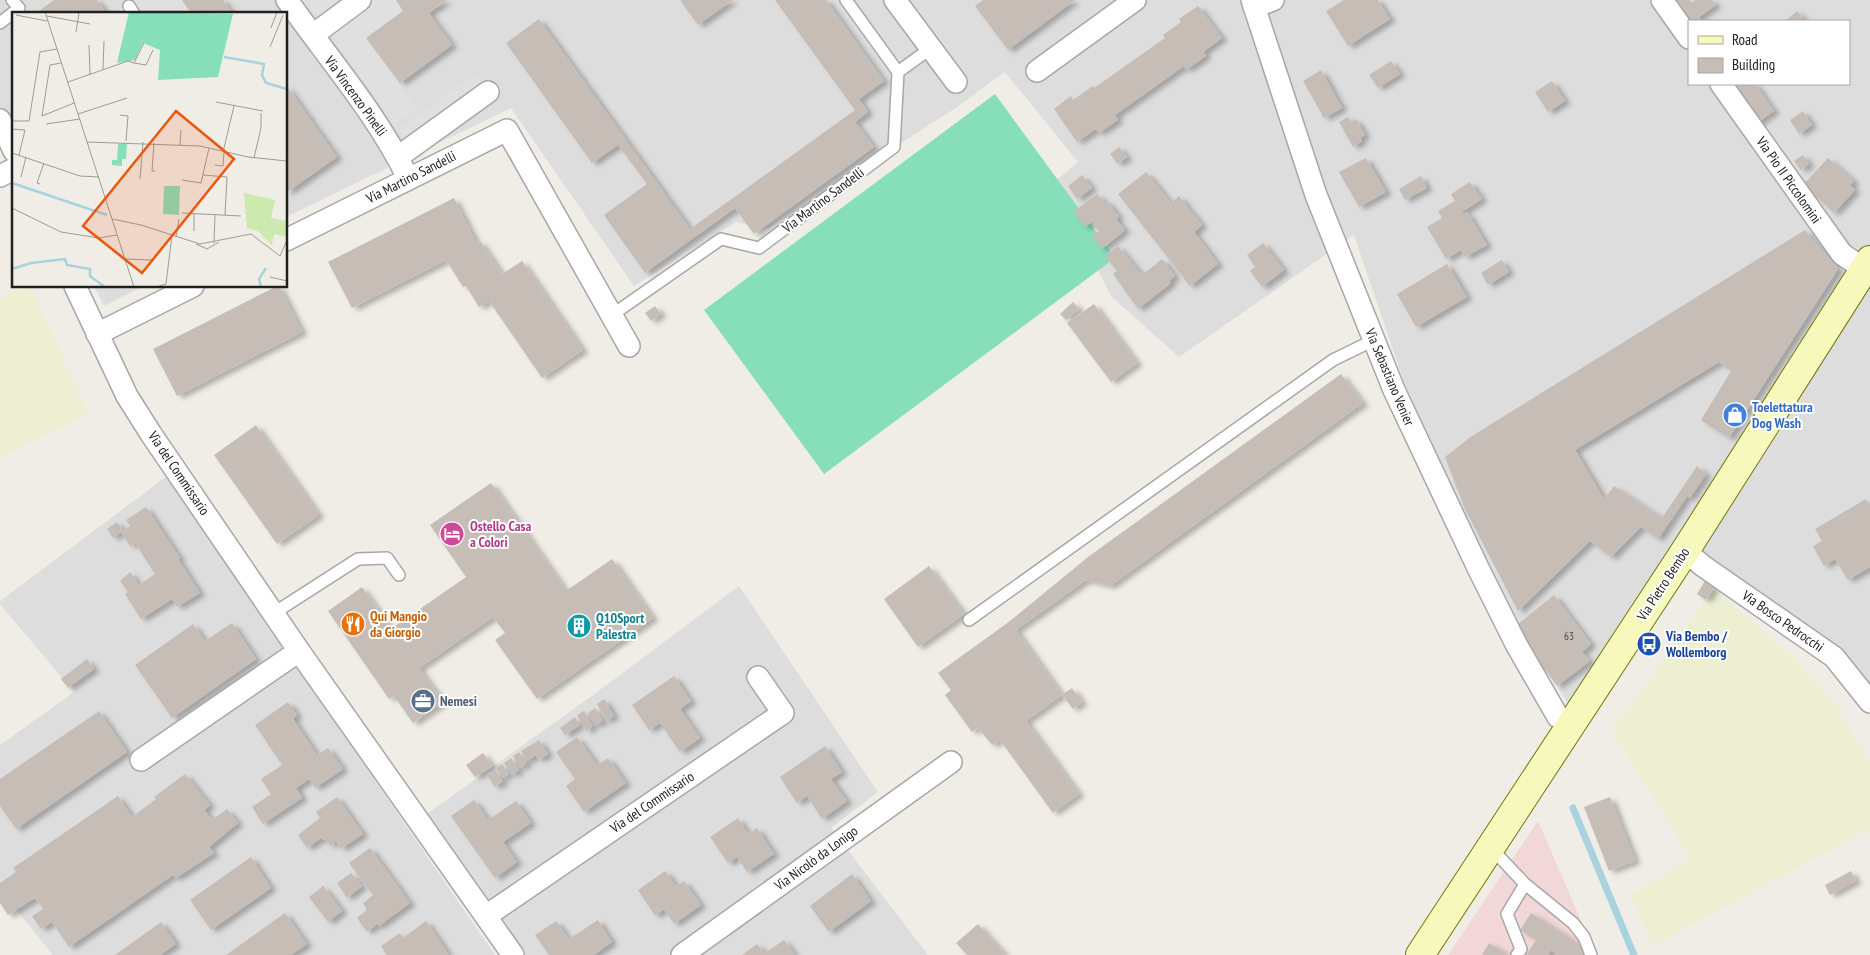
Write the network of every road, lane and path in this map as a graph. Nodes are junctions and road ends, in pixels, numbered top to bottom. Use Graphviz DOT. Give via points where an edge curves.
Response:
graph roads {
  1 [pos="12,0"];
  2 [pos="287,0"];
  3 [pos="360,0"];
  4 [pos="846,0"];
  5 [pos="895,0"];
  6 [pos="1136,0"];
  7 [pos="1662,0"];
  8 [pos="1260,2"];
  9 [pos="14,12"];
  10 [pos="12,14"];
  11 [pos="0,23"];
  12 [pos="313,35"];
  13 [pos="1688,37"];
  14 [pos="930,48"];
  15 [pos="1037,71"];
  16 [pos="898,72"];
  17 [pos="956,82"];
  18 [pos="1722,85"];
  19 [pos="488,92"];
  20 [pos="0,120"];
  21 [pos="12,147"];
  22 [pos="398,157"];
  23 [pos="12,170"];
  24 [pos="0,176"];
  25 [pos="408,178"];
  26 [pos="288,239"];
  27 [pos="1867,264"];
  28 [pos="76,288"];
  29 [pos="189,288"];
  30 [pos="612,315"];
  31 [pos="97,334"];
  32 [pos="1374,340"];
  33 [pos="629,346"];
  34 [pos="1685,552"];
  35 [pos="400,575"];
  36 [pos="274,613"];
  37 [pos="970,620"];
  38 [pos="299,650"];
  39 [pos="758,677"];
  40 [pos="1870,702"];
  41 [pos="1570,725"];
  42 [pos="141,760"];
  43 [pos="951,762"];
  44 [pos="1490,847"];
  45 [pos="1525,884"];
  46 [pos="486,916"];
  47 [pos="513,955"];
  48 [pos="682,955"];
  49 [pos="1420,955"];
  50 [pos="1517,955"];
  51 [pos="1591,955"];
  1 -- 9 [label="lane" via="19,8"];
  2 -- 12 [label="street, Via Vincenzo Pinelli"];
  3 -- 12 [label="street"];
  4 -- 16 [label="lane"];
  5 -- 14 [label="street"];
  6 -- 15 [label="street"];
  7 -- 13 [label="street"];
  8 -- 32 [label="street, Via Sebastiano Venier" via="1313,187"];
  10 -- 11 [label="lane"];
  12 -- 22 [label="street, Via Vincenzo Pinelli"];
  14 -- 16 [label="lane"];
  14 -- 17 [label="street"];
  16 -- 30 [label="lane, Via Martino Sandelli" via="894,147 759,248 721,239"];
  18 -- 27 [label="street, Via Pio II Piccolomini" via="1842,254"];
  19 -- 22 [label="street"];
  20 -- 21 [label="street"];
  22 -- 25 [label="street, Via Vincenzo Pinelli"];
  23 -- 24 [label="street"];
  25 -- 26 [label="street, Via Martino Sandelli"];
  25 -- 30 [label="street, Via Martino Sandelli" via="507,130"];
  27 -- 34 [label="main road, Via Pietro Bembo"];
  28 -- 31 [label="street, Via del Commissario"];
  29 -- 31 [label="street"];
  30 -- 33 [label="street, Via Martino Sandelli"];
  31 -- 36 [label="street, Via del Commissario" via="127,396"];
  32 -- 37 [label="lane" via="1333,360"];
  32 -- 41 [label="street, Via Sebastiano Venier" via="1430,469 1512,636 1558,717"];
  34 -- 40 [label="street, Via Bosco Pedrocchi" via="1834,657"];
  34 -- 41 [label="main road, Via Pietro Bembo"];
  35 -- 36 [label="lane" via="387,558 358,559"];
  36 -- 38 [label="street, Via del Commissario"];
  38 -- 42 [label="street"];
  38 -- 46 [label="street, Via del Commissario"];
  39 -- 46 [label="street, Via del Commissario" via="782,713"];
  41 -- 44 [label="main road, Via Pietro Bembo"];
  43 -- 48 [label="street, Via Nicolò da Lonigo"];
  44 -- 45 [label="lane"];
  44 -- 49 [label="main road, Via Pietro Bembo"];
  45 -- 50 [label="lane" via="1507,914 1520,949"];
  45 -- 51 [label="lane" via="1573,923 1584,937"];
  46 -- 47 [label="street, Via del Commissario"];
}
